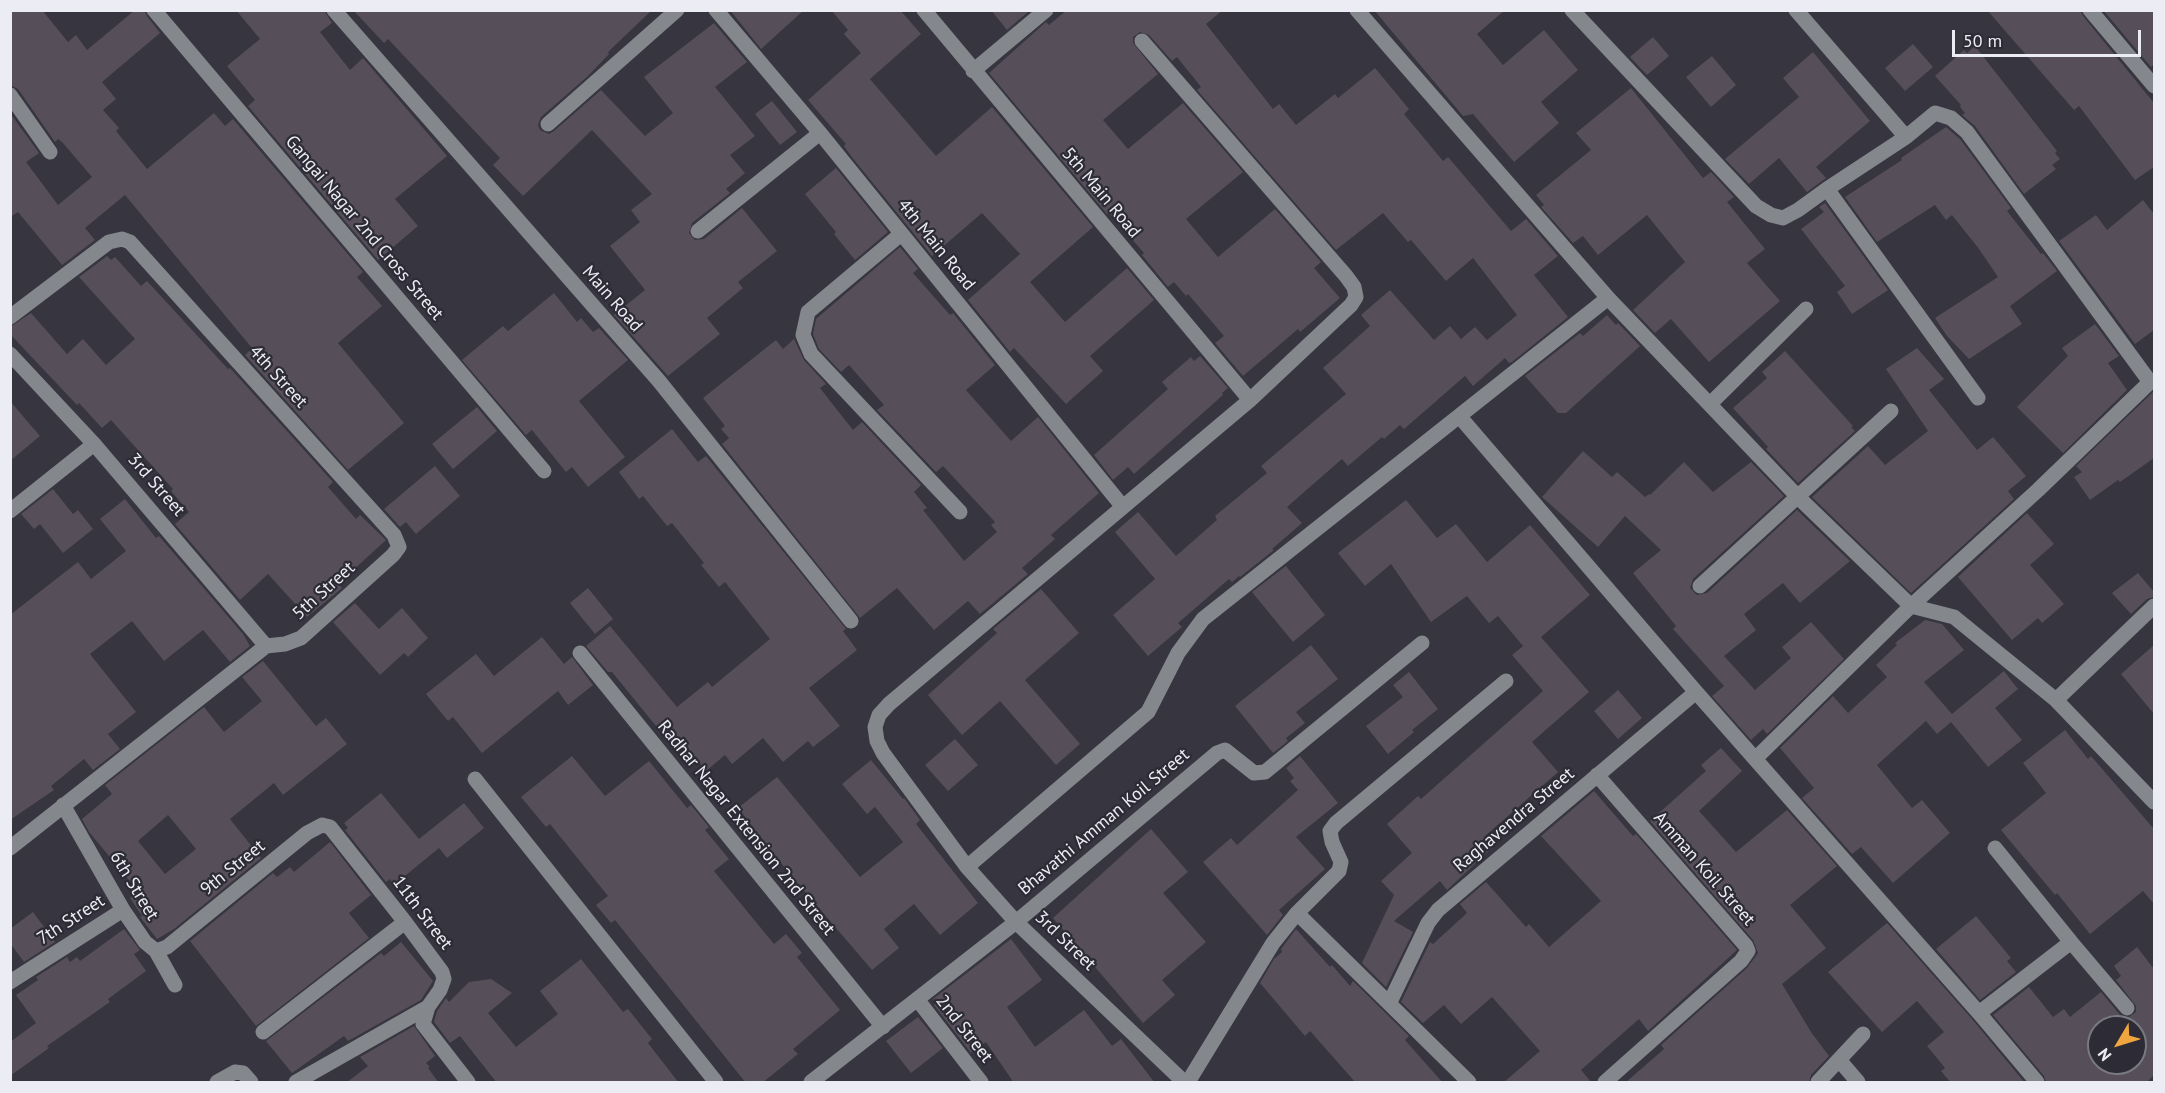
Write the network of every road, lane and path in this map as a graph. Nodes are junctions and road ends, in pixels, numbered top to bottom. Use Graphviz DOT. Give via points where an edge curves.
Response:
graph roads {
  1 [pos="154,10"];
  2 [pos="334,10"];
  3 [pos="677,10"];
  4 [pos="716,10"];
  5 [pos="924,10"];
  6 [pos="1046,10"];
  7 [pos="1356,10"];
  8 [pos="1796,10"];
  9 [pos="2090,10"];
  10 [pos="1576,12"];
  11 [pos="1142,41"];
  12 [pos="973,71"];
  13 [pos="2154,86"];
  14 [pos="10,95"];
  15 [pos="548,124"];
  16 [pos="820,133"];
  17 [pos="1906,137"];
  18 [pos="50,152"];
  19 [pos="1827,189"];
  20 [pos="698,231"];
  21 [pos="901,234"];
  22 [pos="1608,298"];
  23 [pos="1806,309"];
  24 [pos="10,317"];
  25 [pos="10,354"];
  26 [pos="1978,398"];
  27 [pos="1250,400"];
  28 [pos="1710,404"];
  29 [pos="1891,411"];
  30 [pos="1460,417"];
  31 [pos="94,444"];
  32 [pos="544,471"];
  33 [pos="1798,497"];
  34 [pos="1123,507"];
  35 [pos="10,511"];
  36 [pos="960,512"];
  37 [pos="399,547"];
  38 [pos="1700,586"];
  39 [pos="1911,606"];
  40 [pos="2154,606"];
  41 [pos="851,621"];
  42 [pos="1422,643"];
  43 [pos="266,646"];
  44 [pos="580,653"];
  45 [pos="1506,681"];
  46 [pos="1695,692"];
  47 [pos="2056,700"];
  48 [pos="1755,759"];
  49 [pos="1597,775"];
  50 [pos="475,779"];
  51 [pos="2154,802"];
  52 [pos="63,805"];
  53 [pos="336,832"];
  54 [pos="10,848"];
  55 [pos="1995,848"];
  56 [pos="967,867"];
  57 [pos="123,910"];
  58 [pos="1297,913"];
  59 [pos="405,922"];
  60 [pos="1016,922"];
  61 [pos="2071,942"];
  62 [pos="156,951"];
  63 [pos="10,982"];
  64 [pos="174,985"];
  65 [pos="917,999"];
  66 [pos="1390,1002"];
  67 [pos="428,1007"];
  68 [pos="2127,1008"];
  69 [pos="1979,1013"];
  70 [pos="883,1027"];
  71 [pos="263,1032"];
  72 [pos="1863,1034"];
  73 [pos="1840,1061"];
  74 [pos="217,1083"];
  75 [pos="251,1083"];
  76 [pos="296,1083"];
  77 [pos="468,1083"];
  78 [pos="716,1083"];
  79 [pos="811,1083"];
  80 [pos="981,1083"];
  81 [pos="1184,1083"];
  82 [pos="1188,1083"];
  83 [pos="1469,1083"];
  84 [pos="1605,1083"];
  85 [pos="1818,1083"];
  86 [pos="1858,1083"];
  87 [pos="2037,1083"];
  1 -- 32 [label="street, Gangai Nagar 2nd Cross Street"];
  2 -- 41 [label="street, Main Road" via="659,381"];
  3 -- 15 [label="street"];
  4 -- 16 [label="street, 4th Main Road"];
  5 -- 12 [label="street, 5th Main Road"];
  6 -- 12 [label="street"];
  7 -- 22 [label="street"];
  8 -- 17 [label="street"];
  9 -- 13 [label="street"];
  10 -- 19 [label="street" via="1756,206 1784,218"];
  11 -- 27 [label="street" via="1354,287 1356,297 1352,305"];
  12 -- 27 [label="street, 5th Main Road"];
  14 -- 18 [label="street"];
  16 -- 20 [label="street"];
  16 -- 21 [label="street, 4th Main Road"];
  17 -- 19 [label="street"];
  17 -- 39 [label="street" via="1935,113 1951,118 1967,132 2150,382"];
  19 -- 26 [label="street"];
  21 -- 34 [label="street, 4th Main Road"];
  21 -- 36 [label="street" via="808,312 803,335 811,354"];
  22 -- 28 [label="street"];
  22 -- 30 [label="street"];
  23 -- 28 [label="street"];
  24 -- 37 [label="street, 4th Street" via="110,242 130,242 394,535"];
  25 -- 31 [label="street, 3rd Street"];
  27 -- 34 [label="street"];
  28 -- 33 [label="street"];
  29 -- 33 [label="street"];
  30 -- 46 [label="street"];
  30 -- 56 [label="street" via="1203,619 1178,653 1148,712"];
  31 -- 35 [label="street"];
  31 -- 43 [label="street, 3rd Street"];
  33 -- 38 [label="street"];
  33 -- 39 [label="street"];
  34 -- 56 [label="street, 3rd Street" via="879,715 876,741"];
  37 -- 43 [label="street, 5th Street" via="301,638"];
  39 -- 47 [label="street" via="1954,617"];
  39 -- 48 [label="street"];
  40 -- 47 [label="street"];
  42 -- 60 [label="street, Bhavathi Amman Koil Street" via="1265,772 1254,773 1225,750 1217,753"];
  43 -- 52 [label="street"];
  44 -- 70 [label="street, Radhar Nagar Extension 2nd Street"];
  45 -- 58 [label="street" via="1336,823 1330,831 1341,862 1339,871"];
  46 -- 48 [label="street"];
  46 -- 49 [label="street, Raghavendra Street"];
  47 -- 51 [label="street"];
  48 -- 69 [label="street"];
  49 -- 66 [label="street, Raghavendra Street" via="1438,910"];
  49 -- 84 [label="street, Amman Koil Street" via="1748,951"];
  50 -- 78 [label="street"];
  52 -- 54 [label="street"];
  52 -- 57 [label="street, 6th Street"];
  53 -- 59 [label="street, 11th Street"];
  53 -- 62 [label="street, 9th Street" via="330,827 317,827 167,947"];
  55 -- 61 [label="street"];
  56 -- 60 [label="street, 3rd Street"];
  57 -- 62 [label="street, 6th Street"];
  57 -- 63 [label="street, 7th Street"];
  58 -- 66 [label="street"];
  58 -- 82 [label="street" via="1273,943"];
  59 -- 67 [label="street, 11th Street" via="444,979"];
  59 -- 71 [label="street"];
  60 -- 65 [label="street, Bhavathi Amman Koil Street"];
  60 -- 81 [label="street, 3rd Street"];
  61 -- 68 [label="street"];
  61 -- 69 [label="street"];
  62 -- 64 [label="street, 6th Street"];
  65 -- 70 [label="street, Bhavathi Amman Koil Street"];
  65 -- 80 [label="street, 2nd Street"];
  66 -- 83 [label="street"];
  67 -- 76 [label="street"];
  67 -- 77 [label="street, 11th Street" via="423,1024"];
  69 -- 87 [label="street"];
  70 -- 79 [label="street, Bhavathi Amman Koil Street"];
  72 -- 73 [label="street"];
  73 -- 85 [label="street"];
  73 -- 86 [label="street"];
  74 -- 75 [label="street" via="235,1072 243,1073"];
}
